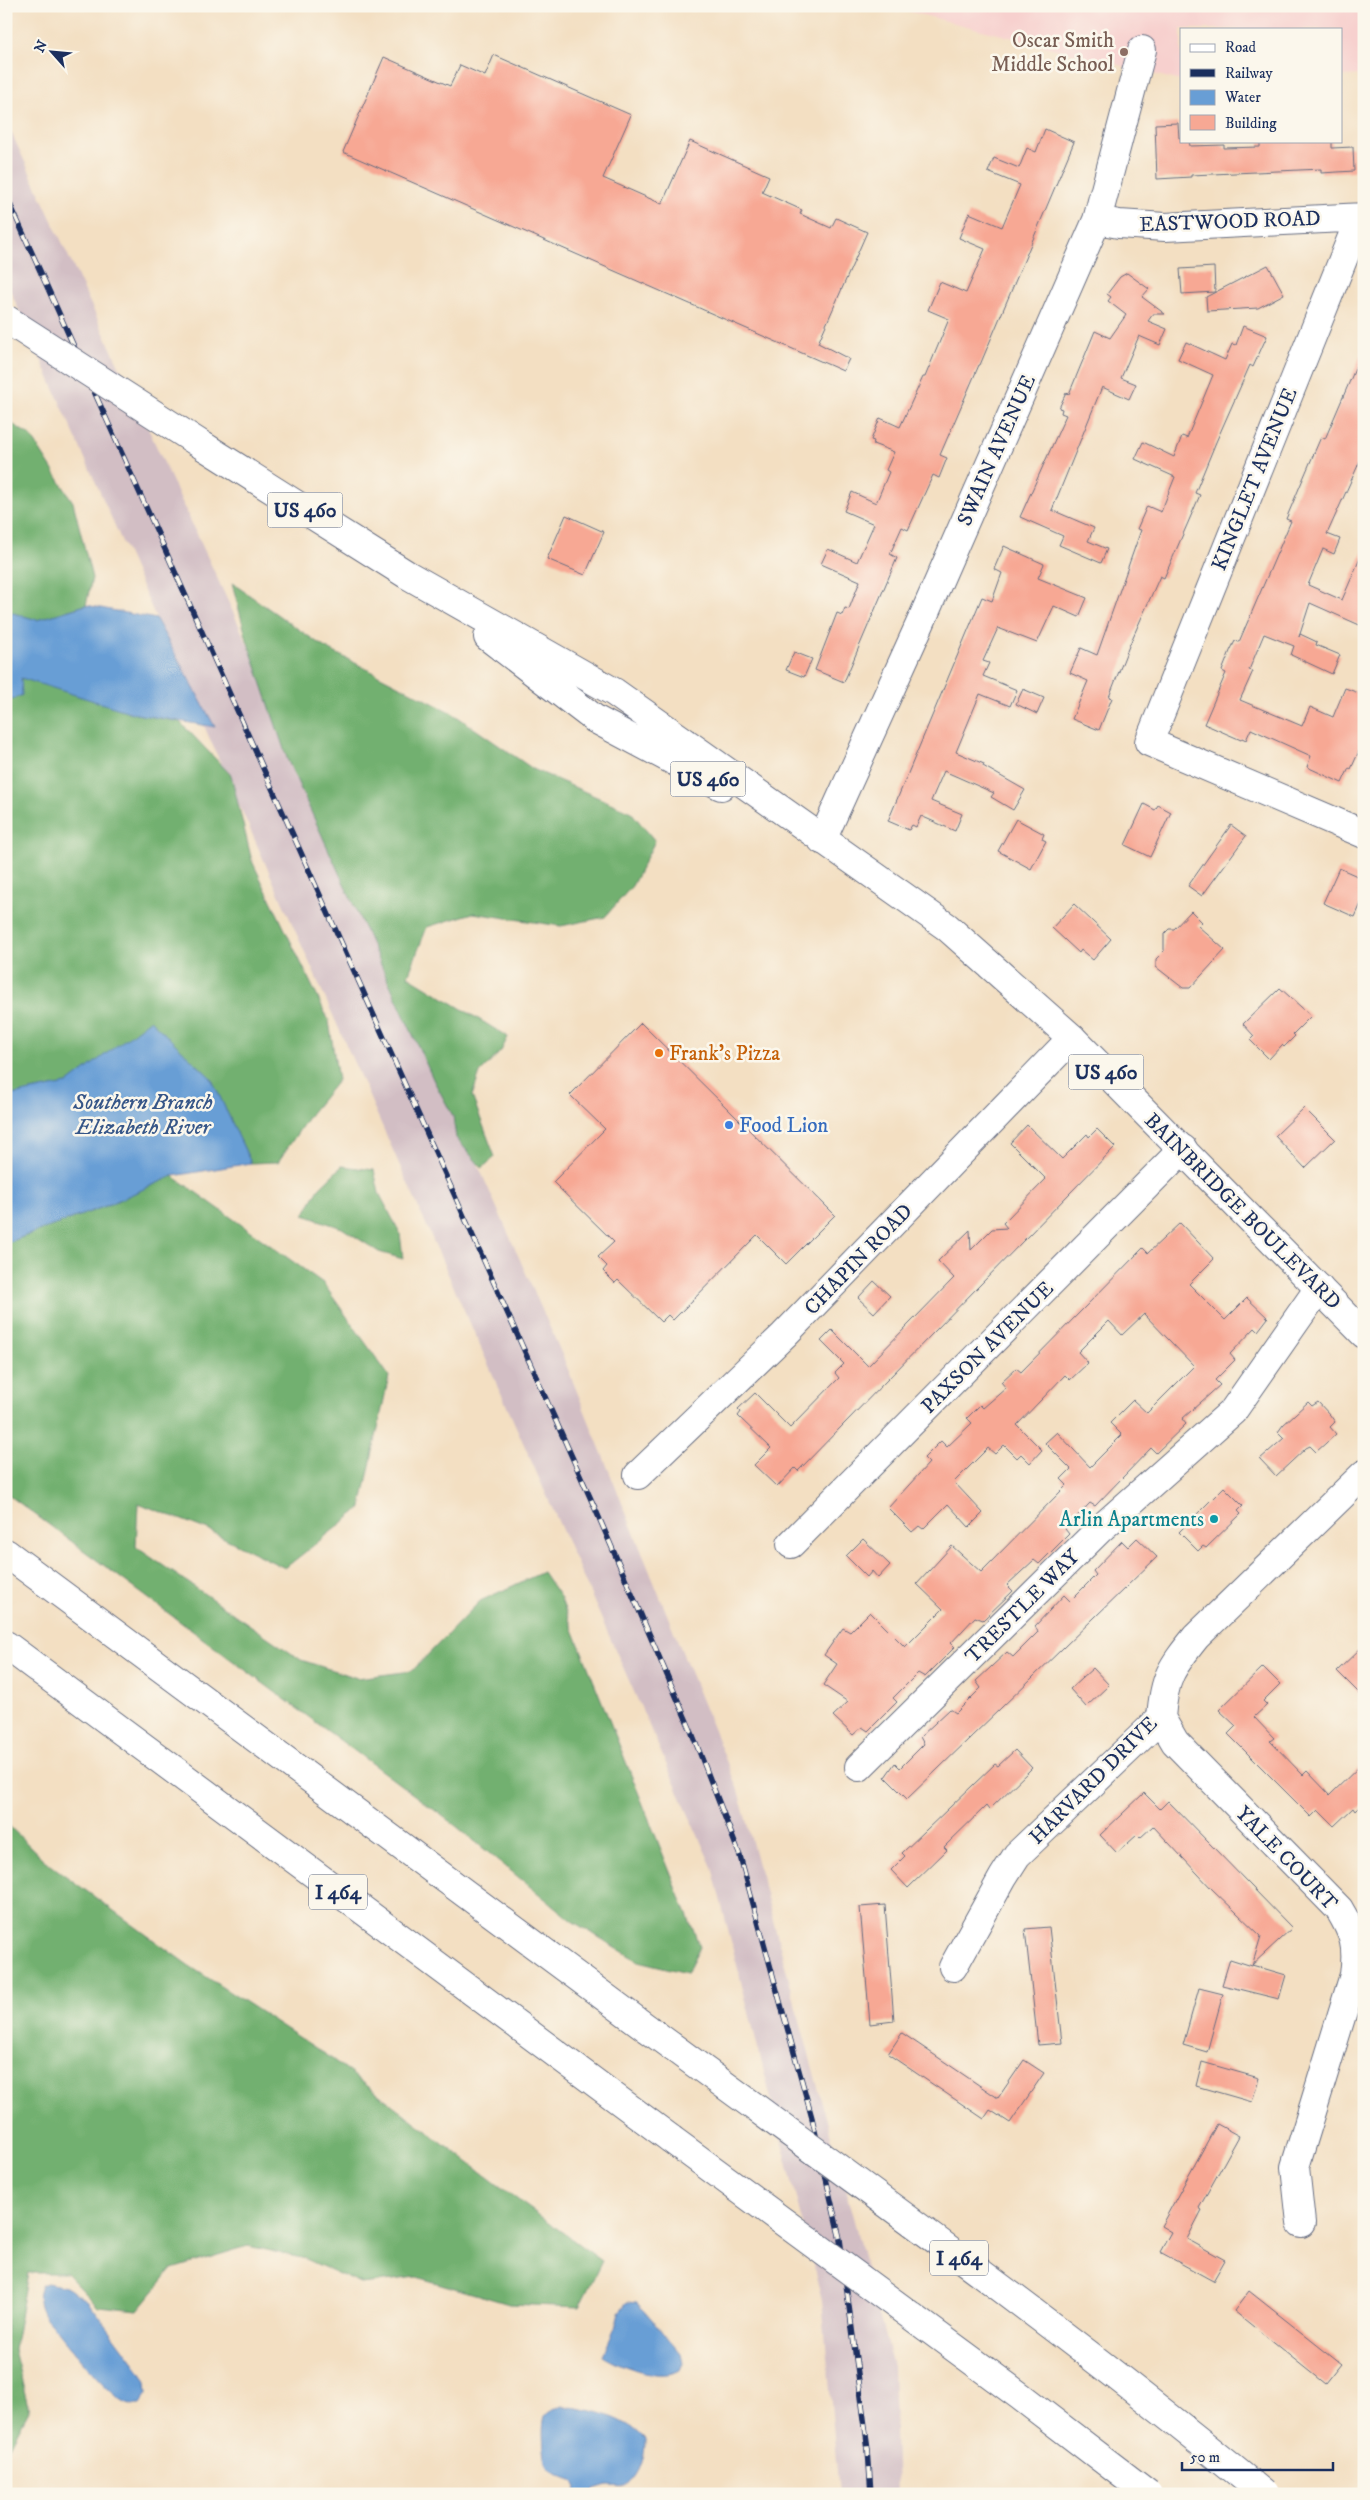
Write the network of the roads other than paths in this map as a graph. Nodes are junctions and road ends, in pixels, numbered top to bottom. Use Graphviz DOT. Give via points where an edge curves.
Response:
graph roads {
  1 [pos="1142,50"];
  2 [pos="1362,217"];
  3 [pos="1097,220"];
  4 [pos="6,319"];
  5 [pos="1364,834"];
  6 [pos="822,840"];
  7 [pos="1072,1038"];
  8 [pos="1183,1150"];
  9 [pos="1319,1288"];
  10 [pos="1364,1334"];
  11 [pos="1364,1474"];
  12 [pos="638,1475"];
  13 [pos="791,1544"];
  14 [pos="6,1553"];
  15 [pos="6,1645"];
  16 [pos="1161,1718"];
  17 [pos="859,1767"];
  18 [pos="953,1967"];
  19 [pos="1301,2223"];
  20 [pos="1148,2494"];
  21 [pos="1264,2494"];
  1 -- 3 [label="main road, SWAIN AVENUE"];
  2 -- 3 [label="main road, EASTWOOD ROAD" via="1164,226"];
  2 -- 5 [label="main road, KINGLET AVENUE" via="1149,742"];
  3 -- 6 [label="main road, SWAIN AVENUE"];
  4 -- 6 [label="main road, BAINBRIDGE BOULEVARD / US 460, bridge" via="406,574 614,692"];
  6 -- 7 [label="main road, BAINBRIDGE BOULEVARD / US 460" via="947,927"];
  7 -- 8 [label="main road, BAINBRIDGE BOULEVARD / US 460"];
  7 -- 12 [label="main road, CHAPIN ROAD" via="790,1329"];
  8 -- 9 [label="main road, BAINBRIDGE BOULEVARD / US 460"];
  8 -- 13 [label="main road, PAXSON AVENUE"];
  9 -- 10 [label="main road, BAINBRIDGE BOULEVARD / US 460"];
  9 -- 17 [label="main road, TRESTLE WAY" via="1233,1411 1099,1530"];
  11 -- 16 [label="main road, HARVARD DRIVE" via="1196,1637 1174,1664 1163,1689"];
  14 -- 21 [label="main road, I 464, bridge" via="1074,2342"];
  15 -- 20 [label="main road, I 464, bridge"];
  16 -- 18 [label="main road, HARVARD DRIVE" via="1017,1855"];
  16 -- 19 [label="main road, YALE COURT" via="1175,1742 1339,1908 1357,1948 1354,1975 1295,2167"];
}
